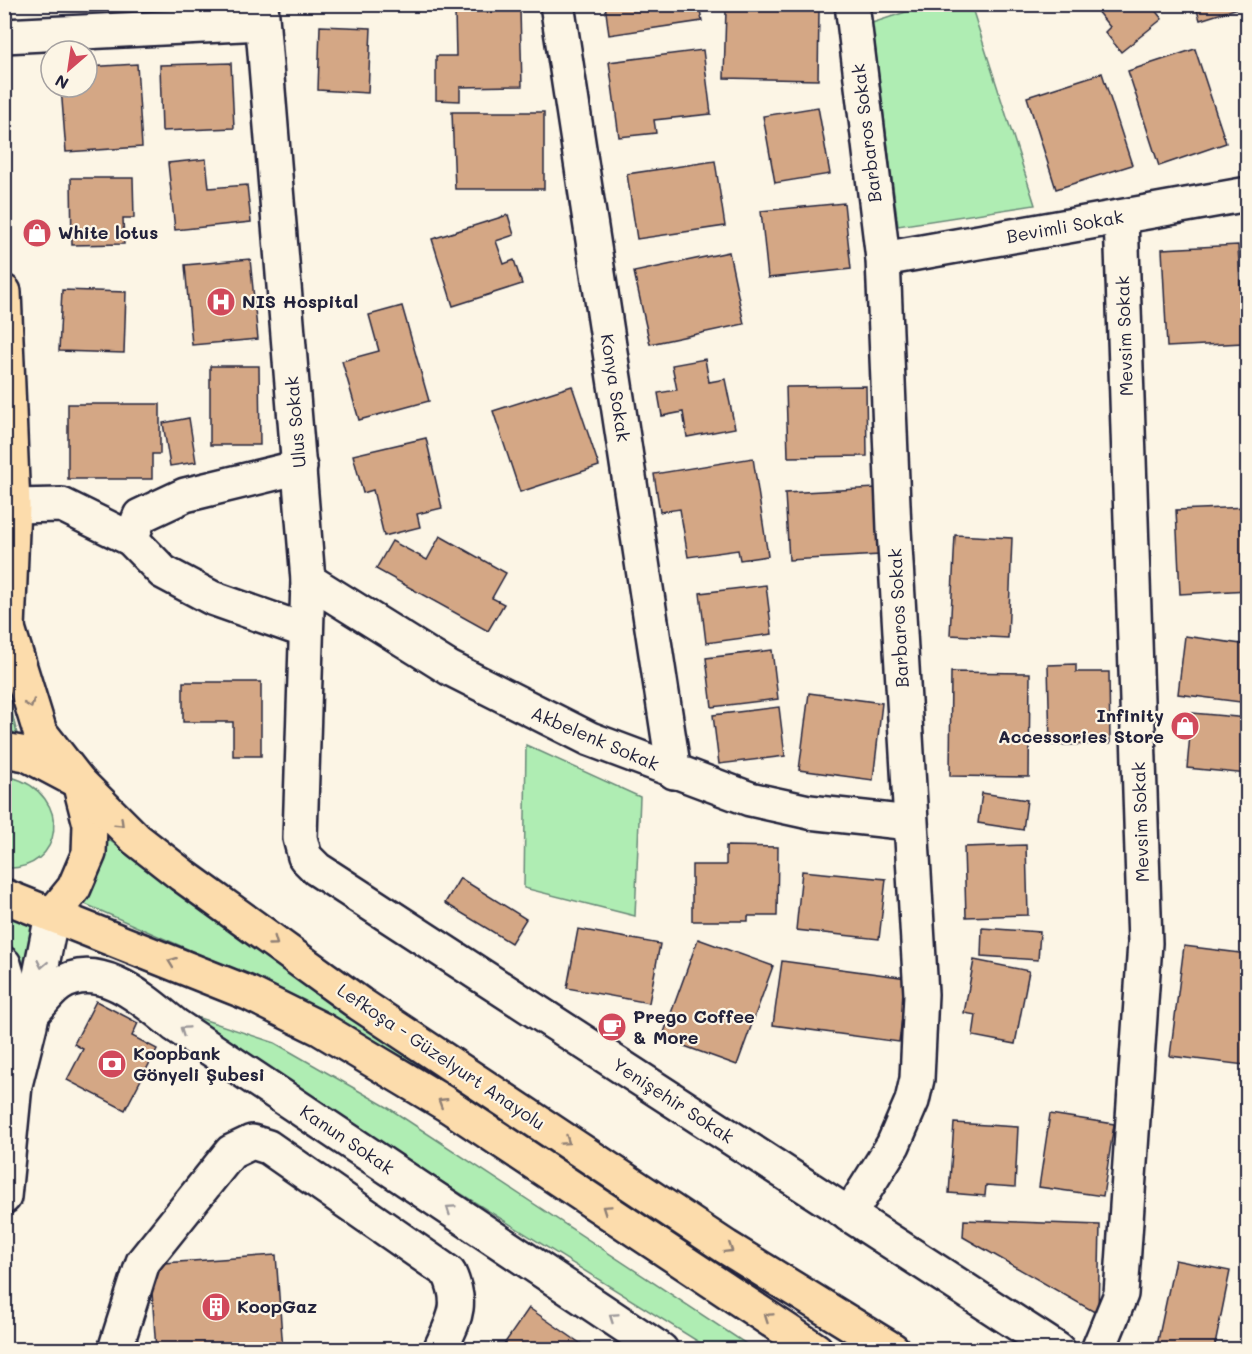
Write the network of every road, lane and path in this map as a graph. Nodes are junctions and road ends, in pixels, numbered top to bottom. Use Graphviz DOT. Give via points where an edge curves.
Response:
graph roads {
  1 [pos="556,4"];
  2 [pos="855,6"];
  3 [pos="261,14"];
  4 [pos="4,36"];
  5 [pos="1248,194"];
  6 [pos="1122,217"];
  7 [pos="883,259"];
  8 [pos="4,292"];
  9 [pos="300,467"];
  10 [pos="13,506"];
  11 [pos="131,539"];
  12 [pos="308,580"];
  13 [pos="306,632"];
  14 [pos="6,633"];
  15 [pos="4,750"];
  16 [pos="674,772"];
  17 [pos="78,782"];
  18 [pos="910,823"];
  19 [pos="300,841"];
  20 [pos="4,896"];
  21 [pos="52,915"];
  22 [pos="4,964"];
  23 [pos="33,1012"];
  24 [pos="10,1096"];
  25 [pos="6,1146"];
  26 [pos="4,1197"];
  27 [pos="849,1215"];
  28 [pos="115,1350"];
  29 [pos="440,1350"];
  30 [pos="661,1350"];
  31 [pos="816,1350"];
  32 [pos="893,1350"];
  33 [pos="1058,1350"];
  34 [pos="1098,1350"];
  1 -- 16 [label="street, Konya Sokak"];
  2 -- 7 [label="street, Barbaros Sokak"];
  3 -- 4 [label="street"];
  3 -- 9 [label="street, Ulus Sokak"];
  5 -- 6 [label="street, Bevimli Sokak"];
  6 -- 7 [label="street, Bevimli Sokak"];
  6 -- 34 [label="street, Mevsim Sokak" via="1144,943 1121,1294"];
  7 -- 18 [label="street, Barbaros Sokak"];
  8 -- 10 [label="main road"];
  9 -- 11 [label="street" via="185,495 140,516"];
  9 -- 12 [label="street, Ulus Sokak"];
  10 -- 11 [label="street" via="62,505"];
  10 -- 14 [label="main road"];
  11 -- 13 [label="street" via="163,572 192,588"];
  12 -- 13 [label="street, Ulus Sokak"];
  12 -- 16 [label="street, Akbelenk Sokak" via="496,694 590,739"];
  13 -- 19 [label="street, Ulus Sokak"];
  14 -- 17 [label="main road, one-way" via="40,732"];
  15 -- 17 [label="main road, Lefkoşa - Güzelyurt Anayolu" via="26,754"];
  16 -- 18 [label="street, Akbelenk Sokak" via="770,804"];
  17 -- 21 [label="main road" via="90,824 88,854 74,888"];
  17 -- 32 [label="main road, Lefkoşa - Güzelyurt Anayolu, one-way" via="136,839 360,1004 726,1247"];
  18 -- 27 [label="street, Barbaros Sokak" via="921,994 917,1079 904,1123"];
  19 -- 27 [label="street, Yenişehir Sokak" via="308,860 317,868"];
  20 -- 21 [label="main road, Lefkoşa - Güzelyurt Anayolu"];
  21 -- 23 [label="street, one-way"];
  31 -- 21 [label="main road, Lefkoşa - Güzelyurt Anayolu, one-way" via="446,1104 321,1029 248,993"];
  22 -- 24 [label="street" via="12,991"];
  23 -- 24 [label="street"];
  30 -- 23 [label="street, Kanun Sokak, one-way" via="126,989 104,978 80,975 59,985"];
  24 -- 25 [label="street"];
  25 -- 26 [label="street"];
  27 -- 33 [label="street, Yenişehir Sokak"];
  28 -- 29 [label="street" via="143,1262 231,1152 252,1142 268,1147 449,1273 456,1289 458,1312"];
}
